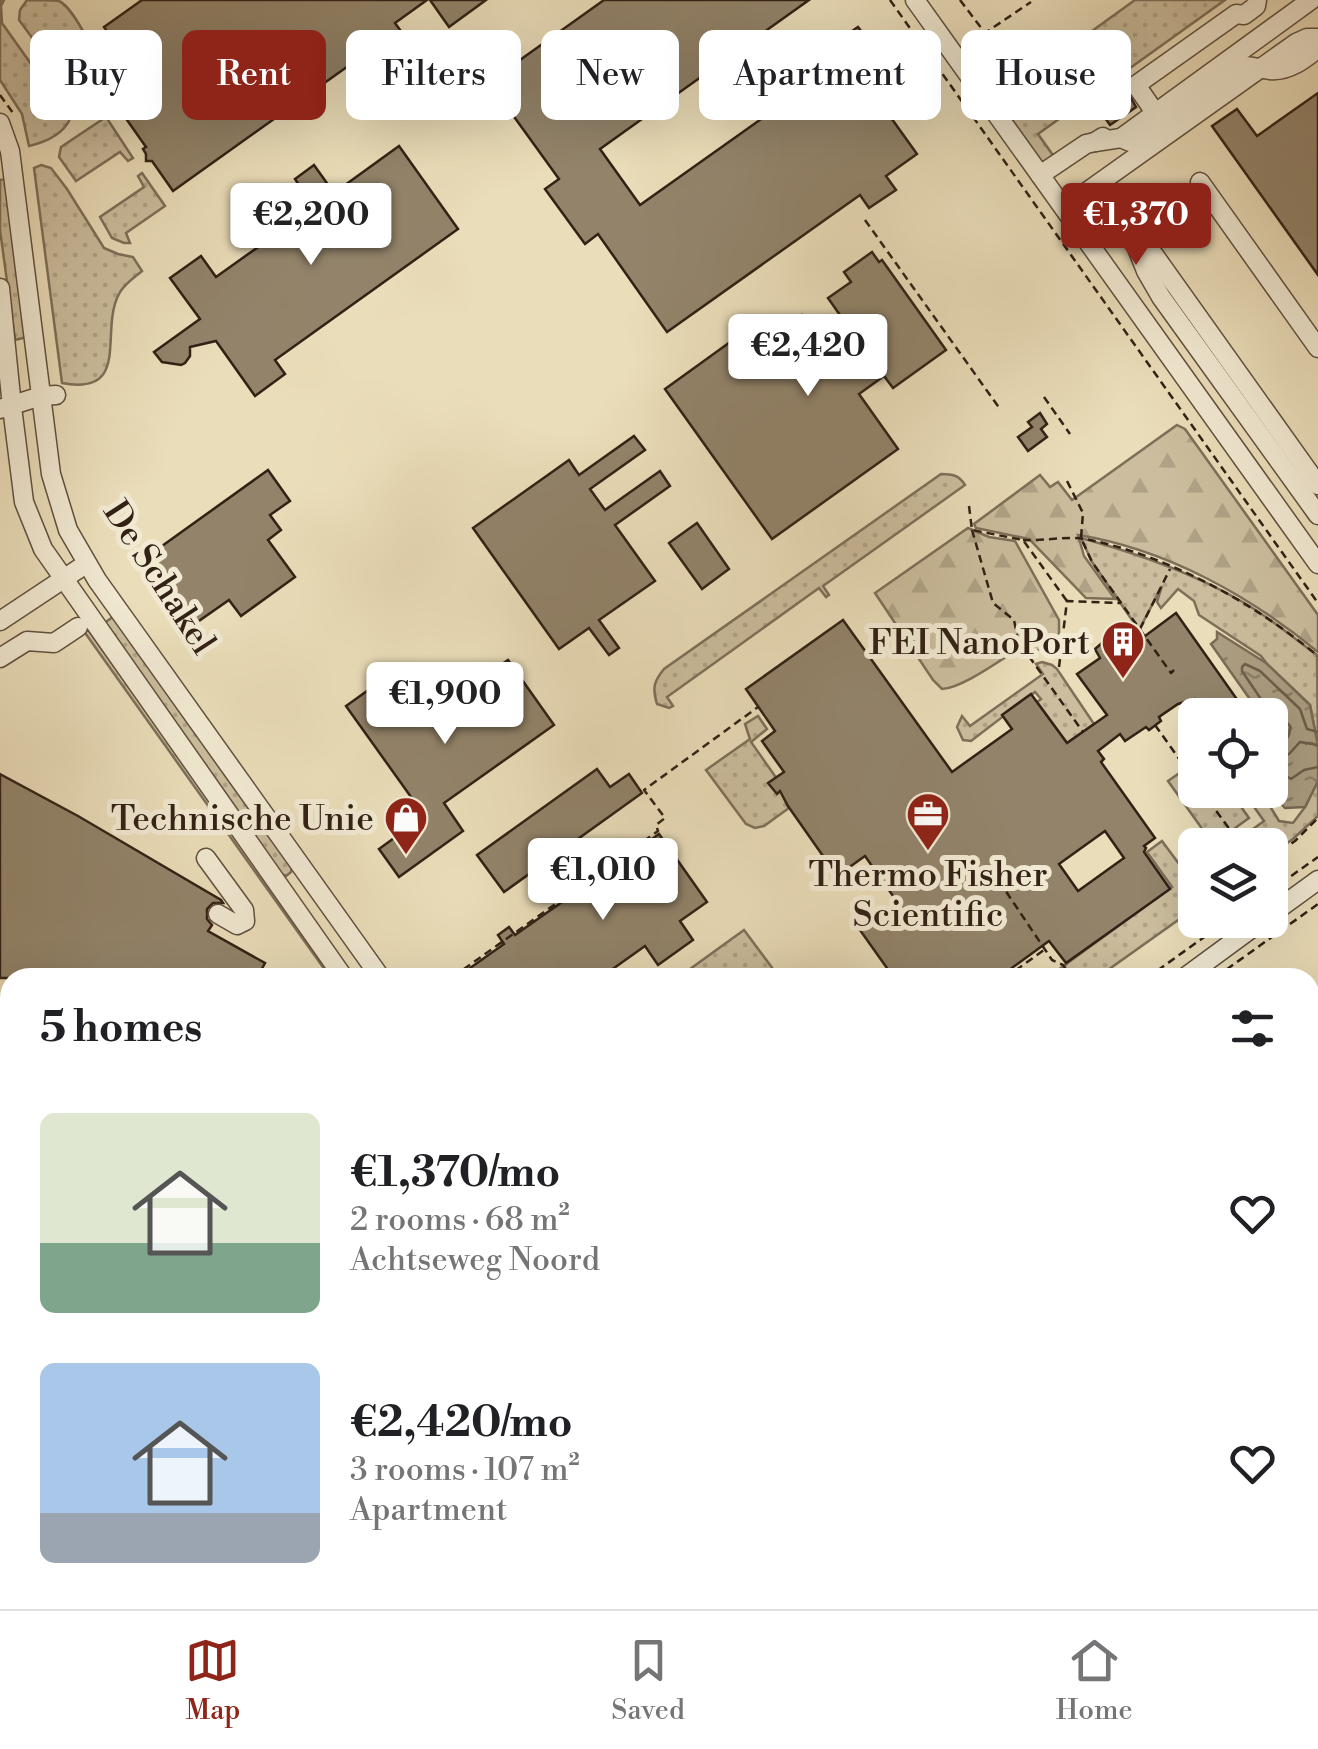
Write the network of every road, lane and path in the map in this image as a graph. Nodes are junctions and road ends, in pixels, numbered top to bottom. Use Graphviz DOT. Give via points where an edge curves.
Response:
graph roads {
  1 [pos="890,0"];
  2 [pos="916,0"];
  3 [pos="960,0"];
  4 [pos="1311,0"];
  5 [pos="1031,2"];
  6 [pos="1254,5"];
  7 [pos="1266,32"];
  8 [pos="1318,38"];
  9 [pos="1318,48"];
  10 [pos="1260,68"];
  11 [pos="0,95"];
  12 [pos="1154,112"];
  13 [pos="8,123"];
  14 [pos="1122,130"];
  15 [pos="1040,175"];
  16 [pos="1102,182"];
  17 [pos="1200,182"];
  18 [pos="1064,208"];
  19 [pos="1124,214"];
  20 [pos="865,220"];
  21 [pos="0,288"];
  22 [pos="1318,348"];
  23 [pos="4,384"];
  24 [pos="49,396"];
  25 [pos="1044,398"];
  26 [pos="6,408"];
  27 [pos="1000,410"];
  28 [pos="1070,434"];
  29 [pos="1067,481"];
  30 [pos="1318,486"];
  31 [pos="969,506"];
  32 [pos="1318,515"];
  33 [pos="972,530"];
  34 [pos="1081,538"];
  35 [pos="1024,540"];
  36 [pos="86,564"];
  37 [pos="1318,564"];
  38 [pos="1170,567"];
  39 [pos="63,580"];
  40 [pos="1067,601"];
  41 [pos="1120,603"];
  42 [pos="1318,603"];
  43 [pos="0,621"];
  44 [pos="78,627"];
  45 [pos="1140,630"];
  46 [pos="1318,656"];
  47 [pos="0,658"];
  48 [pos="1060,667"];
  49 [pos="1174,670"];
  50 [pos="758,707"];
  51 [pos="1155,726"];
  52 [pos="1083,732"];
  53 [pos="1178,758"];
  54 [pos="1318,818"];
  55 [pos="1288,845"];
  56 [pos="1318,856"];
  57 [pos="206,858"];
  58 [pos="1288,878"];
  59 [pos="1318,880"];
  60 [pos="1009,883"];
  61 [pos="1288,902"];
  62 [pos="1318,904"];
  63 [pos="218,914"];
  64 [pos="1203,938"];
  65 [pos="1238,938"];
  66 [pos="1045,949"];
  67 [pos="337,968"];
  68 [pos="374,968"];
  69 [pos="465,968"];
  70 [pos="1019,968"];
  71 [pos="1064,968"];
  72 [pos="1161,968"];
  73 [pos="1198,968"];
  74 [pos="1228,968"];
  1 -- 42 [label="path"];
  2 -- 15 [label="street"];
  3 -- 5 [label="path" via="985,34"];
  4 -- 7 [label="street"];
  6 -- 7 [label="street"];
  6 -- 12 [label="street" via="1136,85"];
  7 -- 12 [label="street"];
  8 -- 10 [label="street" via="1302,40"];
  9 -- 10 [label="street" via="1284,70"];
  10 -- 14 [label="street" via="1234,70 1135,142"];
  10 -- 16 [label="street"];
  11 -- 13 [label="path" via="12,110"];
  12 -- 14 [label="street"];
  13 -- 24 [label="street, De Schakel"];
  14 -- 15 [label="street" via="1086,144"];
  15 -- 18 [label="street"];
  16 -- 18 [label="street"];
  16 -- 19 [label="street"];
  17 -- 22 [label="street"];
  18 -- 37 [label="street"];
  19 -- 30 [label="street"];
  19 -- 32 [label="street" via="1161,297"];
  20 -- 27 [label="path"];
  21 -- 23 [label="street"];
  23 -- 24 [label="street"];
  23 -- 26 [label="street"];
  24 -- 26 [label="street"];
  24 -- 36 [label="street, De Schakel" via="51,474"];
  25 -- 28 [label="path"];
  26 -- 39 [label="street" via="24,502"];
  29 -- 34 [label="path" via="1083,513"];
  31 -- 33 [label="path"];
  33 -- 35 [label="path"];
  33 -- 52 [label="path" via="993,603 1014,620 1022,648"];
  34 -- 35 [label="path"];
  34 -- 38 [label="path"];
  34 -- 41 [label="path"];
  35 -- 40 [label="path"];
  36 -- 39 [label="street"];
  36 -- 68 [label="street, De Schakel"];
  38 -- 45 [label="path"];
  38 -- 46 [label="path" via="1242,602"];
  39 -- 43 [label="street"];
  39 -- 67 [label="street"];
  40 -- 41 [label="path"];
  40 -- 48 [label="path"];
  41 -- 45 [label="path"];
  44 -- 47 [label="street" via="54,643 28,641"];
  45 -- 49 [label="path"];
  50 -- 69 [label="path" via="644,790 664,818 658,831"];
  51 -- 53 [label="path"];
  54 -- 55 [label="path"];
  56 -- 58 [label="path"];
  57 -- 63 [label="street" via="245,920 236,925"];
  59 -- 61 [label="street"];
  60 -- 66 [label="path" via="1003,887"];
  62 -- 74 [label="path"];
  64 -- 72 [label="path"];
  65 -- 73 [label="street"];
  66 -- 70 [label="path"];
  66 -- 71 [label="path"];
}
